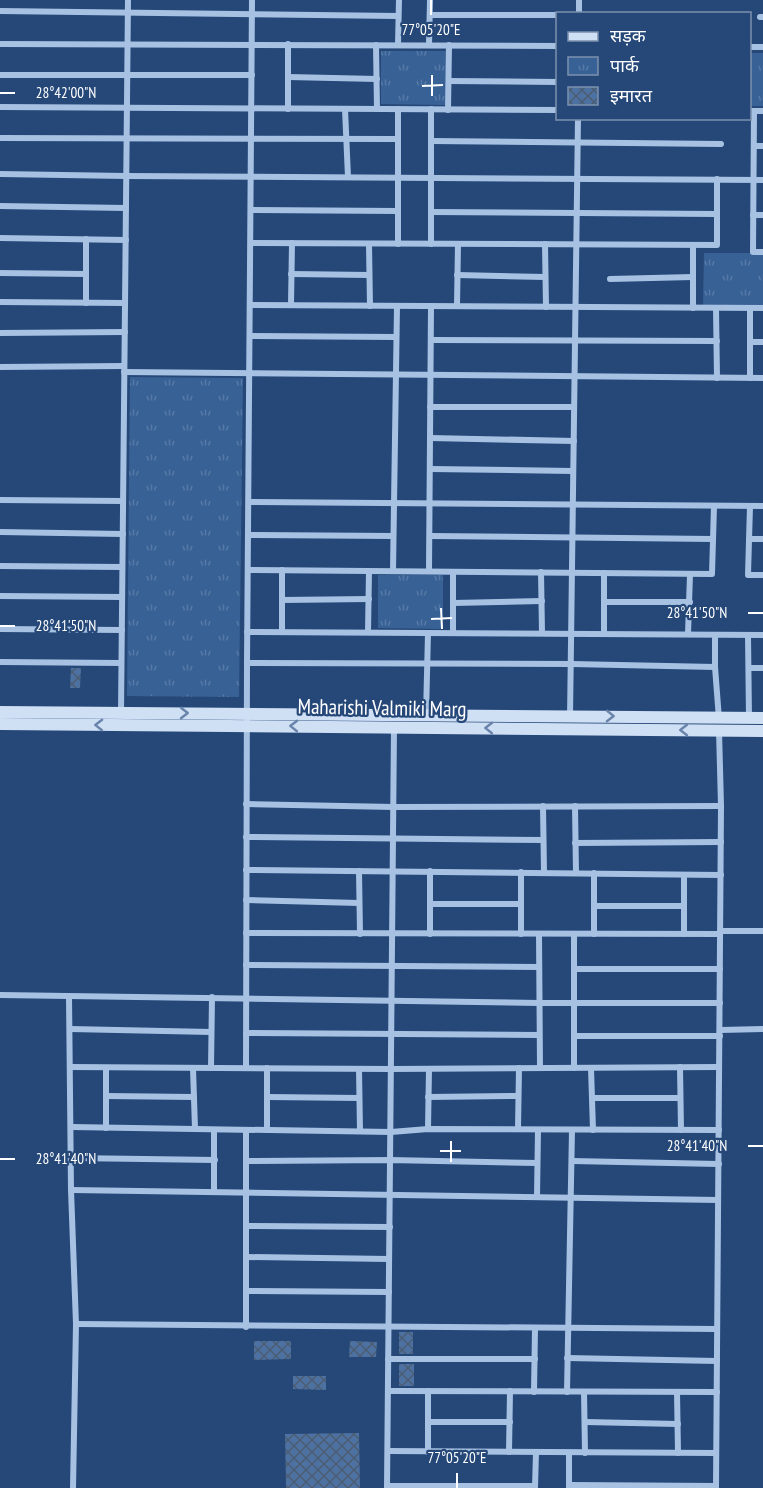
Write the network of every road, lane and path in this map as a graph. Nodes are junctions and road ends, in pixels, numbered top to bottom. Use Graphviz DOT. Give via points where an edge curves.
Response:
graph roads {
  1 [pos="128,0"];
  2 [pos="252,0"];
  3 [pos="399,0"];
  4 [pos="430,0"];
  5 [pos="0,11"];
  6 [pos="128,11"];
  7 [pos="252,14"];
  8 [pos="430,15"];
  9 [pos="556,15"];
  10 [pos="398,16"];
  11 [pos="128,43"];
  12 [pos="0,44"];
  13 [pos="252,44"];
  14 [pos="288,44"];
  15 [pos="376,45"];
  16 [pos="398,45"];
  17 [pos="429,45"];
  18 [pos="449,45"];
  19 [pos="556,46"];
  20 [pos="0,75"];
  21 [pos="128,75"];
  22 [pos="252,75"];
  23 [pos="288,77"];
  24 [pos="377,79"];
  25 [pos="449,81"];
  26 [pos="556,82"];
  27 [pos="0,107"];
  28 [pos="127,108"];
  29 [pos="252,108"];
  30 [pos="288,109"];
  31 [pos="345,109"];
  32 [pos="377,109"];
  33 [pos="398,109"];
  34 [pos="431,109"];
  35 [pos="448,110"];
  36 [pos="556,110"];
  37 [pos="752,111"];
  38 [pos="763,111"];
  39 [pos="578,120"];
  40 [pos="0,138"];
  41 [pos="127,138"];
  42 [pos="252,138"];
  43 [pos="346,139"];
  44 [pos="398,139"];
  45 [pos="431,141"];
  46 [pos="577,142"];
  47 [pos="721,144"];
  48 [pos="754,146"];
  49 [pos="763,146"];
  50 [pos="0,174"];
  51 [pos="126,176"];
  52 [pos="251,176"];
  53 [pos="348,177"];
  54 [pos="398,177"];
  55 [pos="431,177"];
  56 [pos="577,178"];
  57 [pos="717,179"];
  58 [pos="753,180"];
  59 [pos="763,180"];
  60 [pos="0,206"];
  61 [pos="126,208"];
  62 [pos="251,210"];
  63 [pos="398,211"];
  64 [pos="431,212"];
  65 [pos="577,213"];
  66 [pos="717,214"];
  67 [pos="753,215"];
  68 [pos="763,215"];
  69 [pos="0,238"];
  70 [pos="86,239"];
  71 [pos="126,240"];
  72 [pos="251,243"];
  73 [pos="292,243"];
  74 [pos="369,244"];
  75 [pos="398,244"];
  76 [pos="430,244"];
  77 [pos="458,244"];
  78 [pos="545,244"];
  79 [pos="576,244"];
  80 [pos="693,245"];
  81 [pos="763,252"];
  82 [pos="0,273"];
  83 [pos="86,274"];
  84 [pos="291,274"];
  85 [pos="369,275"];
  86 [pos="457,275"];
  87 [pos="546,277"];
  88 [pos="693,277"];
  89 [pos="610,279"];
  90 [pos="0,302"];
  91 [pos="86,303"];
  92 [pos="125,303"];
  93 [pos="250,305"];
  94 [pos="291,305"];
  95 [pos="370,306"];
  96 [pos="397,306"];
  97 [pos="431,306"];
  98 [pos="457,306"];
  99 [pos="546,307"];
  100 [pos="575,307"];
  101 [pos="693,308"];
  102 [pos="716,308"];
  103 [pos="750,308"];
  104 [pos="763,308"];
  105 [pos="125,332"];
  106 [pos="0,333"];
  107 [pos="250,336"];
  108 [pos="396,337"];
  109 [pos="431,340"];
  110 [pos="575,340"];
  111 [pos="717,341"];
  112 [pos="750,342"];
  113 [pos="763,342"];
  114 [pos="0,367"];
  115 [pos="124,369"];
  116 [pos="250,372"];
  117 [pos="396,374"];
  118 [pos="430,375"];
  119 [pos="574,377"];
  120 [pos="717,378"];
  121 [pos="750,378"];
  122 [pos="763,378"];
  123 [pos="430,407"];
  124 [pos="574,407"];
  125 [pos="430,438"];
  126 [pos="574,441"];
  127 [pos="430,468"];
  128 [pos="573,471"];
  129 [pos="0,500"];
  130 [pos="123,501"];
  131 [pos="249,502"];
  132 [pos="394,503"];
  133 [pos="430,503"];
  134 [pos="573,504"];
  135 [pos="714,506"];
  136 [pos="750,506"];
  137 [pos="763,506"];
  138 [pos="0,532"];
  139 [pos="123,534"];
  140 [pos="248,535"];
  141 [pos="393,536"];
  142 [pos="430,536"];
  143 [pos="572,538"];
  144 [pos="713,539"];
  145 [pos="749,539"];
  146 [pos="763,540"];
  147 [pos="0,566"];
  148 [pos="122,567"];
  149 [pos="248,570"];
  150 [pos="282,570"];
  151 [pos="369,571"];
  152 [pos="393,571"];
  153 [pos="429,571"];
  154 [pos="453,572"];
  155 [pos="541,572"];
  156 [pos="572,573"];
  157 [pos="604,573"];
  158 [pos="690,574"];
  159 [pos="763,575"];
  160 [pos="0,596"];
  161 [pos="122,597"];
  162 [pos="369,599"];
  163 [pos="282,600"];
  164 [pos="542,601"];
  165 [pos="604,602"];
  166 [pos="690,602"];
  167 [pos="453,603"];
  168 [pos="0,629"];
  169 [pos="122,630"];
  170 [pos="247,632"];
  171 [pos="282,632"];
  172 [pos="368,632"];
  173 [pos="428,633"];
  174 [pos="453,633"];
  175 [pos="542,633"];
  176 [pos="571,633"];
  177 [pos="603,633"];
  178 [pos="688,634"];
  179 [pos="715,635"];
  180 [pos="748,635"];
  181 [pos="763,635"];
  182 [pos="0,662"];
  183 [pos="121,663"];
  184 [pos="247,663"];
  185 [pos="428,664"];
  186 [pos="571,664"];
  187 [pos="715,667"];
  188 [pos="749,668"];
  189 [pos="763,668"];
  190 [pos="0,712"];
  191 [pos="394,714"];
  192 [pos="426,715"];
  193 [pos="570,715"];
  194 [pos="749,718"];
  195 [pos="763,718"];
  196 [pos="121,719"];
  197 [pos="247,720"];
  198 [pos="719,723"];
  199 [pos="0,724"];
  200 [pos="394,728"];
  201 [pos="570,729"];
  202 [pos="750,731"];
  203 [pos="763,731"];
  204 [pos="246,804"];
  205 [pos="543,806"];
  206 [pos="575,806"];
  207 [pos="721,806"];
  208 [pos="394,807"];
  209 [pos="246,837"];
  210 [pos="393,839"];
  211 [pos="543,840"];
  212 [pos="721,842"];
  213 [pos="575,843"];
  214 [pos="246,870"];
  215 [pos="359,871"];
  216 [pos="393,871"];
  217 [pos="430,871"];
  218 [pos="521,872"];
  219 [pos="544,873"];
  220 [pos="576,873"];
  221 [pos="594,873"];
  222 [pos="684,875"];
  223 [pos="721,875"];
  224 [pos="246,900"];
  225 [pos="359,903"];
  226 [pos="430,904"];
  227 [pos="521,904"];
  228 [pos="594,906"];
  229 [pos="684,906"];
  230 [pos="763,931"];
  231 [pos="720,932"];
  232 [pos="246,933"];
  233 [pos="360,934"];
  234 [pos="392,934"];
  235 [pos="430,934"];
  236 [pos="521,934"];
  237 [pos="539,934"];
  238 [pos="574,934"];
  239 [pos="594,934"];
  240 [pos="684,934"];
  241 [pos="246,964"];
  242 [pos="392,966"];
  243 [pos="539,967"];
  244 [pos="574,969"];
  245 [pos="720,969"];
  246 [pos="0,995"];
  247 [pos="69,996"];
  248 [pos="212,997"];
  249 [pos="246,998"];
  250 [pos="392,1000"];
  251 [pos="574,1002"];
  252 [pos="539,1003"];
  253 [pos="720,1003"];
  254 [pos="70,1029"];
  255 [pos="763,1029"];
  256 [pos="212,1032"];
  257 [pos="246,1033"];
  258 [pos="720,1033"];
  259 [pos="392,1035"];
  260 [pos="539,1035"];
  261 [pos="574,1036"];
  262 [pos="70,1067"];
  263 [pos="680,1067"];
  264 [pos="719,1067"];
  265 [pos="106,1068"];
  266 [pos="193,1068"];
  267 [pos="211,1068"];
  268 [pos="246,1068"];
  269 [pos="267,1068"];
  270 [pos="519,1068"];
  271 [pos="540,1068"];
  272 [pos="574,1068"];
  273 [pos="591,1068"];
  274 [pos="359,1069"];
  275 [pos="391,1069"];
  276 [pos="429,1069"];
  277 [pos="106,1096"];
  278 [pos="518,1096"];
  279 [pos="194,1097"];
  280 [pos="267,1097"];
  281 [pos="429,1097"];
  282 [pos="359,1098"];
  283 [pos="592,1098"];
  284 [pos="680,1098"];
  285 [pos="71,1128"];
  286 [pos="106,1128"];
  287 [pos="195,1129"];
  288 [pos="428,1129"];
  289 [pos="214,1130"];
  290 [pos="246,1130"];
  291 [pos="267,1130"];
  292 [pos="518,1130"];
  293 [pos="538,1130"];
  294 [pos="572,1130"];
  295 [pos="593,1130"];
  296 [pos="681,1130"];
  297 [pos="719,1130"];
  298 [pos="360,1131"];
  299 [pos="391,1132"];
  300 [pos="72,1158"];
  301 [pos="214,1160"];
  302 [pos="390,1160"];
  303 [pos="246,1161"];
  304 [pos="572,1161"];
  305 [pos="537,1163"];
  306 [pos="718,1164"];
  307 [pos="71,1190"];
  308 [pos="214,1192"];
  309 [pos="246,1193"];
  310 [pos="390,1195"];
  311 [pos="537,1197"];
  312 [pos="572,1198"];
  313 [pos="718,1200"];
  314 [pos="246,1226"];
  315 [pos="390,1227"];
  316 [pos="246,1257"];
  317 [pos="389,1259"];
  318 [pos="246,1291"];
  319 [pos="389,1292"];
  320 [pos="76,1324"];
  321 [pos="246,1327"];
  322 [pos="389,1328"];
  323 [pos="535,1328"];
  324 [pos="568,1329"];
  325 [pos="717,1329"];
  326 [pos="567,1358"];
  327 [pos="388,1359"];
  328 [pos="535,1359"];
  329 [pos="717,1361"];
  330 [pos="388,1391"];
  331 [pos="428,1391"];
  332 [pos="510,1391"];
  333 [pos="534,1392"];
  334 [pos="567,1392"];
  335 [pos="584,1392"];
  336 [pos="677,1392"];
  337 [pos="717,1392"];
  338 [pos="428,1422"];
  339 [pos="510,1422"];
  340 [pos="585,1422"];
  341 [pos="678,1424"];
  342 [pos="388,1451"];
  343 [pos="428,1452"];
  344 [pos="510,1452"];
  345 [pos="536,1452"];
  346 [pos="568,1453"];
  347 [pos="585,1453"];
  348 [pos="678,1453"];
  349 [pos="716,1454"];
  350 [pos="569,1486"];
  351 [pos="387,1487"];
  352 [pos="535,1487"];
  353 [pos="716,1487"];
  354 [pos="73,1488"];
  1 -- 6 [label="street"];
  2 -- 7 [label="street"];
  3 -- 10 [label="street"];
  4 -- 8 [label="street"];
  5 -- 6 [label="street"];
  6 -- 7 [label="street"];
  6 -- 11 [label="street"];
  7 -- 10 [label="street"];
  7 -- 13 [label="street"];
  8 -- 9 [label="street"];
  8 -- 17 [label="street"];
  10 -- 16 [label="street"];
  11 -- 12 [label="street"];
  11 -- 13 [label="street"];
  11 -- 21 [label="street"];
  13 -- 14 [label="street"];
  13 -- 22 [label="street"];
  14 -- 15 [label="street"];
  14 -- 23 [label="street"];
  15 -- 16 [label="street"];
  15 -- 24 [label="street"];
  16 -- 17 [label="street"];
  17 -- 18 [label="street"];
  18 -- 19 [label="street"];
  18 -- 25 [label="street"];
  20 -- 21 [label="street"];
  21 -- 22 [label="street"];
  21 -- 28 [label="street"];
  22 -- 29 [label="street"];
  23 -- 24 [label="street"];
  23 -- 30 [label="street"];
  24 -- 32 [label="street"];
  25 -- 26 [label="street"];
  25 -- 35 [label="street"];
  27 -- 28 [label="street"];
  28 -- 29 [label="street"];
  28 -- 41 [label="street"];
  29 -- 30 [label="street"];
  29 -- 42 [label="street"];
  30 -- 31 [label="street"];
  31 -- 32 [label="street"];
  31 -- 43 [label="street"];
  32 -- 33 [label="street"];
  33 -- 34 [label="street"];
  33 -- 44 [label="street"];
  34 -- 35 [label="street"];
  34 -- 45 [label="street"];
  35 -- 36 [label="street"];
  37 -- 38 [label="street"];
  37 -- 48 [label="street"];
  39 -- 46 [label="street"];
  40 -- 41 [label="street"];
  41 -- 42 [label="street"];
  41 -- 51 [label="street"];
  42 -- 43 [label="street"];
  42 -- 52 [label="street"];
  43 -- 44 [label="street"];
  43 -- 53 [label="street"];
  44 -- 54 [label="street"];
  45 -- 46 [label="street"];
  45 -- 55 [label="street"];
  46 -- 47 [label="street"];
  46 -- 56 [label="street"];
  48 -- 49 [label="street"];
  48 -- 58 [label="street"];
  50 -- 51 [label="street"];
  51 -- 52 [label="street"];
  51 -- 61 [label="street"];
  52 -- 53 [label="street"];
  52 -- 62 [label="street"];
  53 -- 54 [label="street"];
  54 -- 55 [label="street"];
  54 -- 63 [label="street"];
  55 -- 56 [label="street"];
  55 -- 64 [label="street"];
  56 -- 57 [label="street"];
  56 -- 65 [label="street"];
  57 -- 58 [label="street"];
  57 -- 66 [label="street"];
  58 -- 59 [label="street"];
  58 -- 67 [label="street"];
  60 -- 61 [label="street"];
  61 -- 71 [label="street"];
  62 -- 63 [label="street"];
  62 -- 72 [label="street"];
  63 -- 75 [label="street"];
  64 -- 65 [label="street"];
  64 -- 76 [label="street"];
  65 -- 66 [label="street"];
  65 -- 79 [label="street"];
  66 -- 80 [label="street" via="717,245"];
  67 -- 68 [label="street"];
  67 -- 81 [label="street" via="753,252"];
  69 -- 70 [label="street"];
  70 -- 71 [label="street"];
  70 -- 83 [label="street"];
  71 -- 92 [label="street"];
  72 -- 73 [label="street"];
  72 -- 93 [label="street"];
  73 -- 74 [label="street"];
  73 -- 84 [label="street"];
  74 -- 75 [label="street"];
  74 -- 85 [label="street"];
  75 -- 76 [label="street"];
  76 -- 77 [label="street"];
  77 -- 78 [label="street"];
  77 -- 86 [label="street"];
  78 -- 79 [label="street"];
  78 -- 87 [label="street"];
  79 -- 80 [label="street"];
  79 -- 100 [label="street"];
  80 -- 88 [label="street"];
  82 -- 83 [label="street"];
  83 -- 91 [label="street"];
  84 -- 85 [label="street"];
  84 -- 94 [label="street"];
  85 -- 95 [label="street"];
  86 -- 87 [label="street"];
  86 -- 98 [label="street"];
  87 -- 99 [label="street"];
  88 -- 89 [label="street"];
  88 -- 101 [label="street"];
  90 -- 91 [label="street"];
  91 -- 92 [label="street"];
  92 -- 105 [label="street"];
  93 -- 94 [label="street"];
  93 -- 107 [label="street"];
  94 -- 95 [label="street"];
  95 -- 96 [label="street"];
  96 -- 97 [label="street"];
  96 -- 108 [label="street"];
  97 -- 98 [label="street"];
  97 -- 109 [label="street"];
  98 -- 99 [label="street"];
  99 -- 100 [label="street"];
  100 -- 101 [label="street"];
  100 -- 110 [label="street"];
  101 -- 102 [label="street"];
  102 -- 103 [label="street"];
  102 -- 111 [label="street"];
  103 -- 104 [label="street"];
  103 -- 112 [label="street"];
  105 -- 106 [label="street"];
  105 -- 115 [label="street"];
  107 -- 108 [label="street"];
  107 -- 116 [label="street"];
  108 -- 117 [label="street"];
  109 -- 110 [label="street"];
  109 -- 118 [label="street"];
  110 -- 111 [label="street"];
  110 -- 119 [label="street"];
  111 -- 120 [label="street"];
  112 -- 113 [label="street"];
  112 -- 121 [label="street"];
  114 -- 115 [label="street"];
  115 -- 116 [label="street"];
  115 -- 130 [label="street"];
  116 -- 117 [label="street"];
  116 -- 131 [label="street"];
  117 -- 118 [label="street"];
  117 -- 132 [label="street"];
  118 -- 119 [label="street"];
  118 -- 123 [label="street"];
  119 -- 120 [label="street"];
  119 -- 124 [label="street"];
  120 -- 121 [label="street"];
  121 -- 122 [label="street"];
  123 -- 124 [label="street"];
  123 -- 125 [label="street"];
  124 -- 126 [label="street"];
  125 -- 126 [label="street"];
  125 -- 127 [label="street"];
  126 -- 128 [label="street"];
  127 -- 128 [label="street"];
  127 -- 133 [label="street"];
  128 -- 134 [label="street"];
  129 -- 130 [label="street"];
  130 -- 139 [label="street"];
  131 -- 132 [label="street"];
  131 -- 140 [label="street"];
  132 -- 133 [label="street"];
  132 -- 141 [label="street"];
  133 -- 134 [label="street"];
  133 -- 142 [label="street"];
  134 -- 135 [label="street"];
  134 -- 143 [label="street"];
  135 -- 136 [label="street"];
  135 -- 144 [label="street"];
  136 -- 137 [label="street"];
  136 -- 145 [label="street"];
  138 -- 139 [label="street"];
  139 -- 148 [label="street"];
  140 -- 141 [label="street"];
  140 -- 149 [label="street"];
  141 -- 152 [label="street"];
  142 -- 143 [label="street"];
  142 -- 153 [label="street"];
  143 -- 144 [label="street"];
  143 -- 156 [label="street"];
  144 -- 158 [label="street" via="712,574"];
  145 -- 146 [label="street"];
  145 -- 159 [label="street" via="748,575"];
  147 -- 148 [label="street"];
  148 -- 161 [label="street"];
  149 -- 150 [label="street"];
  149 -- 170 [label="street"];
  150 -- 151 [label="street"];
  150 -- 163 [label="street"];
  151 -- 152 [label="street"];
  151 -- 162 [label="street"];
  152 -- 153 [label="street"];
  153 -- 154 [label="street"];
  154 -- 155 [label="street"];
  154 -- 167 [label="street"];
  155 -- 156 [label="street"];
  155 -- 164 [label="street"];
  156 -- 157 [label="street"];
  156 -- 176 [label="street"];
  157 -- 158 [label="street"];
  157 -- 165 [label="street"];
  158 -- 166 [label="street"];
  160 -- 161 [label="street"];
  161 -- 169 [label="street"];
  162 -- 163 [label="street"];
  162 -- 172 [label="street"];
  163 -- 171 [label="street"];
  164 -- 167 [label="street"];
  164 -- 175 [label="street"];
  165 -- 166 [label="street"];
  165 -- 177 [label="street"];
  166 -- 178 [label="street"];
  167 -- 174 [label="street"];
  168 -- 169 [label="street"];
  169 -- 183 [label="street"];
  170 -- 171 [label="street"];
  170 -- 184 [label="street"];
  171 -- 172 [label="street"];
  172 -- 173 [label="street"];
  173 -- 174 [label="street"];
  173 -- 185 [label="street"];
  174 -- 175 [label="street"];
  175 -- 176 [label="street"];
  176 -- 177 [label="street"];
  176 -- 186 [label="street"];
  177 -- 178 [label="street"];
  178 -- 179 [label="street"];
  179 -- 180 [label="street"];
  179 -- 187 [label="street"];
  180 -- 181 [label="street"];
  180 -- 188 [label="street"];
  182 -- 183 [label="street"];
  183 -- 196 [label="street"];
  184 -- 185 [label="street"];
  184 -- 197 [label="street"];
  185 -- 186 [label="street"];
  185 -- 192 [label="street"];
  186 -- 187 [label="street"];
  186 -- 193 [label="street"];
  187 -- 198 [label="street"];
  188 -- 189 [label="street"];
  188 -- 194 [label="street"];
  190 -- 196 [label="street, Maharishi Valmiki Marg"];
  191 -- 192 [label="street, Maharishi Valmiki Marg"];
  191 -- 197 [label="street, Maharishi Valmiki Marg"];
  191 -- 200 [label="street"];
  192 -- 193 [label="street, Maharishi Valmiki Marg"];
  193 -- 198 [label="street, Maharishi Valmiki Marg, one-way"];
  193 -- 201 [label="street"];
  194 -- 195 [label="street, Maharishi Valmiki Marg"];
  194 -- 198 [label="street, Maharishi Valmiki Marg"];
  194 -- 202 [label="street"];
  196 -- 197 [label="street, Maharishi Valmiki Marg"];
  196 -- 199 [label="street, Maharishi Valmiki Marg, one-way"];
  200 -- 197 [label="street, Maharishi Valmiki Marg, one-way"];
  197 -- 204 [label="street"];
  198 -- 201 [label="street, Maharishi Valmiki Marg, one-way"];
  198 -- 202 [label="street, Maharishi Valmiki Marg"];
  198 -- 207 [label="street"];
  201 -- 200 [label="street, Maharishi Valmiki Marg, one-way"];
  200 -- 208 [label="street"];
  202 -- 203 [label="street, Maharishi Valmiki Marg"];
  204 -- 208 [label="street"];
  204 -- 209 [label="street"];
  205 -- 206 [label="street"];
  205 -- 208 [label="street"];
  205 -- 211 [label="street"];
  206 -- 207 [label="street"];
  206 -- 213 [label="street"];
  207 -- 212 [label="street"];
  208 -- 210 [label="street"];
  209 -- 210 [label="street"];
  209 -- 214 [label="street"];
  210 -- 211 [label="street"];
  210 -- 216 [label="street"];
  211 -- 219 [label="street"];
  212 -- 213 [label="street"];
  212 -- 223 [label="street"];
  213 -- 220 [label="street"];
  214 -- 215 [label="street"];
  214 -- 224 [label="street"];
  215 -- 216 [label="street"];
  215 -- 225 [label="street"];
  216 -- 217 [label="street"];
  216 -- 234 [label="street"];
  217 -- 218 [label="street"];
  217 -- 226 [label="street"];
  218 -- 219 [label="street"];
  218 -- 227 [label="street"];
  219 -- 220 [label="street"];
  220 -- 221 [label="street"];
  221 -- 222 [label="street"];
  221 -- 228 [label="street"];
  222 -- 223 [label="street"];
  222 -- 229 [label="street"];
  223 -- 231 [label="street"];
  224 -- 225 [label="street"];
  224 -- 232 [label="street"];
  225 -- 233 [label="street"];
  226 -- 227 [label="street"];
  226 -- 235 [label="street"];
  227 -- 236 [label="street"];
  228 -- 229 [label="street"];
  228 -- 239 [label="street"];
  229 -- 240 [label="street"];
  230 -- 231 [label="street"];
  231 -- 240 [label="street"];
  231 -- 245 [label="street"];
  232 -- 233 [label="street"];
  232 -- 241 [label="street"];
  233 -- 234 [label="street"];
  234 -- 235 [label="street"];
  234 -- 242 [label="street"];
  235 -- 236 [label="street"];
  236 -- 237 [label="street"];
  237 -- 238 [label="street"];
  237 -- 243 [label="street"];
  238 -- 239 [label="street"];
  238 -- 244 [label="street"];
  239 -- 240 [label="street"];
  241 -- 242 [label="street"];
  241 -- 249 [label="street"];
  242 -- 243 [label="street"];
  242 -- 250 [label="street"];
  243 -- 252 [label="street"];
  244 -- 245 [label="street"];
  244 -- 251 [label="street"];
  245 -- 253 [label="street"];
  246 -- 247 [label="street"];
  247 -- 248 [label="street"];
  247 -- 254 [label="street"];
  248 -- 249 [label="street"];
  248 -- 256 [label="street"];
  249 -- 250 [label="street"];
  249 -- 257 [label="street"];
  250 -- 252 [label="street"];
  250 -- 259 [label="street"];
  251 -- 252 [label="street"];
  251 -- 253 [label="street"];
  251 -- 261 [label="street"];
  252 -- 260 [label="street"];
  253 -- 258 [label="street"];
  254 -- 256 [label="street"];
  254 -- 262 [label="street"];
  255 -- 258 [label="street"];
  256 -- 267 [label="street"];
  257 -- 259 [label="street"];
  257 -- 268 [label="street"];
  258 -- 261 [label="street"];
  258 -- 264 [label="street"];
  259 -- 260 [label="street"];
  259 -- 275 [label="street"];
  260 -- 271 [label="street"];
  261 -- 272 [label="street"];
  262 -- 265 [label="street"];
  262 -- 285 [label="street"];
  263 -- 264 [label="street"];
  263 -- 273 [label="street"];
  263 -- 284 [label="street"];
  264 -- 297 [label="street"];
  265 -- 266 [label="street"];
  265 -- 277 [label="street"];
  266 -- 267 [label="street"];
  266 -- 279 [label="street"];
  267 -- 268 [label="street"];
  268 -- 269 [label="street"];
  269 -- 274 [label="street"];
  269 -- 280 [label="street"];
  270 -- 271 [label="street"];
  270 -- 276 [label="street"];
  270 -- 278 [label="street"];
  271 -- 272 [label="street"];
  272 -- 273 [label="street"];
  273 -- 283 [label="street"];
  274 -- 275 [label="street"];
  274 -- 282 [label="street"];
  275 -- 276 [label="street"];
  275 -- 299 [label="street"];
  276 -- 281 [label="street"];
  277 -- 279 [label="street"];
  277 -- 286 [label="street"];
  278 -- 281 [label="street"];
  278 -- 292 [label="street"];
  279 -- 287 [label="street"];
  280 -- 282 [label="street"];
  280 -- 291 [label="street"];
  281 -- 288 [label="street"];
  282 -- 298 [label="street"];
  283 -- 284 [label="street"];
  283 -- 295 [label="street"];
  284 -- 296 [label="street"];
  285 -- 286 [label="street"];
  285 -- 300 [label="street"];
  286 -- 287 [label="street"];
  287 -- 289 [label="street"];
  288 -- 292 [label="street"];
  288 -- 299 [label="street"];
  289 -- 290 [label="street"];
  289 -- 301 [label="street"];
  290 -- 291 [label="street"];
  290 -- 303 [label="street"];
  291 -- 298 [label="street"];
  292 -- 293 [label="street"];
  293 -- 294 [label="street"];
  293 -- 305 [label="street"];
  294 -- 295 [label="street"];
  294 -- 304 [label="street"];
  295 -- 296 [label="street"];
  296 -- 297 [label="street"];
  297 -- 306 [label="street"];
  298 -- 299 [label="street"];
  299 -- 302 [label="street"];
  300 -- 301 [label="street"];
  300 -- 307 [label="street"];
  301 -- 308 [label="street"];
  302 -- 303 [label="street"];
  302 -- 305 [label="street"];
  302 -- 310 [label="street"];
  303 -- 309 [label="street"];
  304 -- 306 [label="street"];
  304 -- 312 [label="street"];
  305 -- 311 [label="street"];
  306 -- 313 [label="street"];
  307 -- 308 [label="street"];
  307 -- 320 [label="street"];
  308 -- 309 [label="street"];
  309 -- 310 [label="street"];
  309 -- 314 [label="street"];
  310 -- 311 [label="street"];
  310 -- 315 [label="street"];
  311 -- 312 [label="street"];
  312 -- 313 [label="street"];
  312 -- 324 [label="street"];
  313 -- 325 [label="street"];
  314 -- 315 [label="street"];
  314 -- 316 [label="street"];
  315 -- 317 [label="street"];
  316 -- 317 [label="street"];
  316 -- 318 [label="street"];
  317 -- 319 [label="street"];
  318 -- 319 [label="street"];
  318 -- 321 [label="street"];
  319 -- 322 [label="street"];
  320 -- 321 [label="street"];
  320 -- 354 [label="street"];
  321 -- 322 [label="street"];
  322 -- 323 [label="street"];
  322 -- 327 [label="street"];
  323 -- 324 [label="street"];
  323 -- 328 [label="street"];
  324 -- 325 [label="street"];
  324 -- 326 [label="street"];
  325 -- 329 [label="street"];
  326 -- 329 [label="street"];
  326 -- 334 [label="street"];
  327 -- 328 [label="street"];
  327 -- 330 [label="street"];
  328 -- 333 [label="street"];
  329 -- 337 [label="street"];
  330 -- 331 [label="street"];
  330 -- 342 [label="street"];
  331 -- 332 [label="street"];
  331 -- 338 [label="street"];
  332 -- 333 [label="street"];
  332 -- 339 [label="street"];
  333 -- 334 [label="street"];
  334 -- 335 [label="street"];
  335 -- 336 [label="street"];
  335 -- 340 [label="street"];
  336 -- 337 [label="street"];
  336 -- 341 [label="street"];
  337 -- 349 [label="street"];
  338 -- 339 [label="street"];
  338 -- 343 [label="street"];
  339 -- 344 [label="street"];
  340 -- 341 [label="street"];
  340 -- 347 [label="street"];
  341 -- 348 [label="street"];
  342 -- 343 [label="street"];
  342 -- 351 [label="street"];
  343 -- 344 [label="street"];
  344 -- 345 [label="street"];
  345 -- 346 [label="street"];
  345 -- 352 [label="street"];
  346 -- 347 [label="street"];
  346 -- 350 [label="street"];
  347 -- 348 [label="street"];
  348 -- 349 [label="street"];
  349 -- 353 [label="street"];
  350 -- 353 [label="street"];
  351 -- 352 [label="street"];
}
